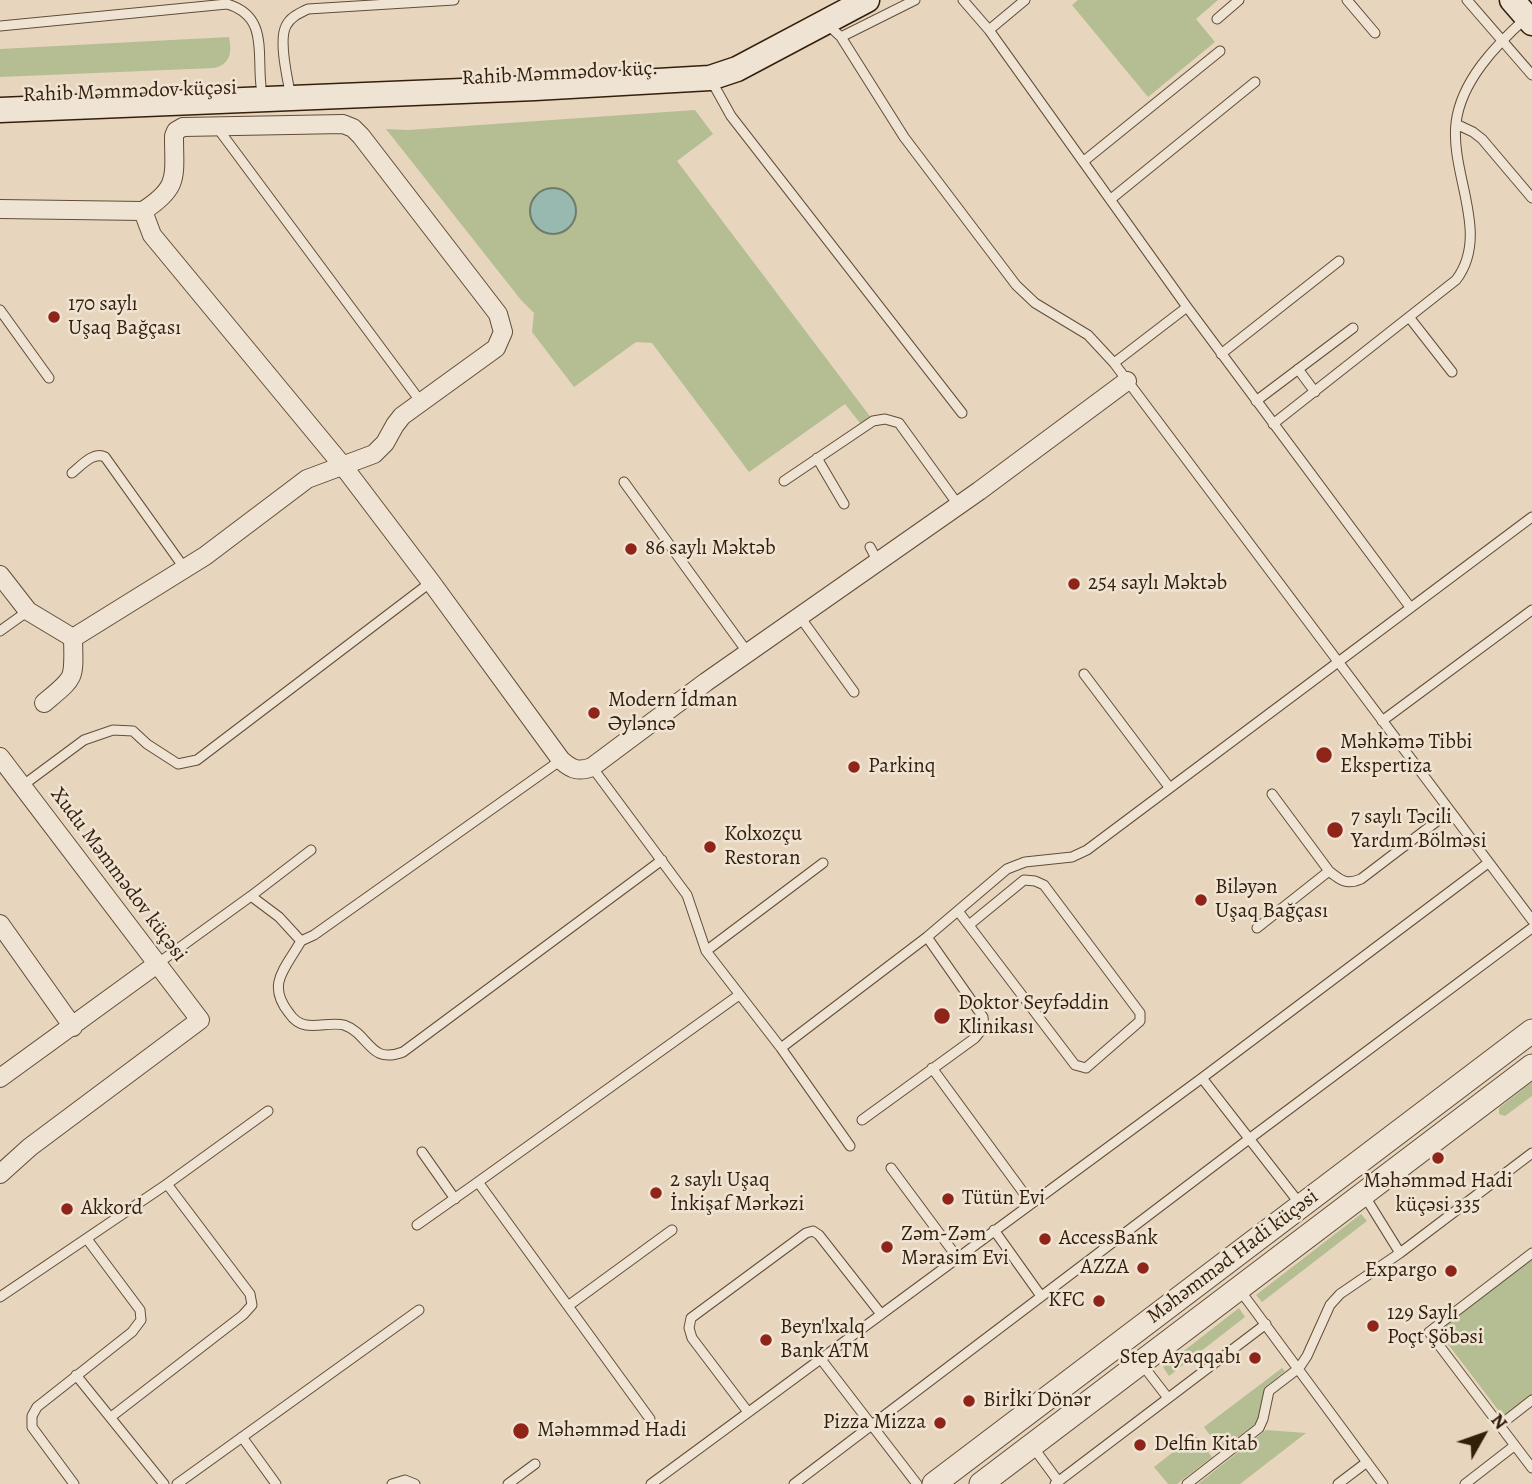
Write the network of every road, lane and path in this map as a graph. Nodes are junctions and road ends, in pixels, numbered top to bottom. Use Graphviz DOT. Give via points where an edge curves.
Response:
graph roads {
  1 [pos="454,0"];
  2 [pos="844,0"];
  3 [pos="867,0"];
  4 [pos="915,0"];
  5 [pos="963,0"];
  6 [pos="1026,0"];
  7 [pos="1239,0"];
  8 [pos="1347,0"];
  9 [pos="1468,0"];
  10 [pos="1524,13"];
  11 [pos="1217,19"];
  12 [pos="0,26"];
  13 [pos="833,30"];
  14 [pos="989,30"];
  15 [pos="1375,33"];
  16 [pos="1502,40"];
  17 [pos="1220,51"];
  18 [pos="708,71"];
  19 [pos="1532,75"];
  20 [pos="1255,82"];
  21 [pos="261,86"];
  22 [pos="289,87"];
  23 [pos="0,97"];
  24 [pos="211,102"];
  25 [pos="0,110"];
  26 [pos="1456,124"];
  27 [pos="216,126"];
  28 [pos="1084,161"];
  29 [pos="1111,198"];
  30 [pos="1532,198"];
  31 [pos="0,209"];
  32 [pos="142,211"];
  33 [pos="1339,261"];
  34 [pos="1187,307"];
  35 [pos="0,310"];
  36 [pos="1409,317"];
  37 [pos="1353,328"];
  38 [pos="1221,354"];
  39 [pos="1114,363"];
  40 [pos="1298,369"];
  41 [pos="1452,372"];
  42 [pos="49,378"];
  43 [pos="1127,381"];
  44 [pos="1315,392"];
  45 [pos="1256,401"];
  46 [pos="421,402"];
  47 [pos="962,413"];
  48 [pos="1273,424"];
  49 [pos="817,458"];
  50 [pos="343,466"];
  51 [pos="72,473"];
  52 [pos="784,481"];
  53 [pos="624,482"];
  54 [pos="844,504"];
  55 [pos="959,506"];
  56 [pos="1532,517"];
  57 [pos="185,569"];
  58 [pos="0,575"];
  59 [pos="431,582"];
  60 [pos="1410,607"];
  61 [pos="1532,610"];
  62 [pos="28,611"];
  63 [pos="800,617"];
  64 [pos="0,631"];
  65 [pos="73,638"];
  66 [pos="748,653"];
  67 [pos="1337,660"];
  68 [pos="1084,674"];
  69 [pos="854,692"];
  70 [pos="44,703"];
  71 [pos="1382,720"];
  72 [pos="0,757"];
  73 [pos="561,761"];
  74 [pos="592,767"];
  75 [pos="22,786"];
  76 [pos="1169,787"];
  77 [pos="1272,794"];
  78 [pos="1449,812"];
  79 [pos="310,850"];
  80 [pos="662,860"];
  81 [pos="823,863"];
  82 [pos="1488,863"];
  83 [pos="1329,871"];
  84 [pos="251,896"];
  85 [pos="958,911"];
  86 [pos="1532,920"];
  87 [pos="0,924"];
  88 [pos="969,925"];
  89 [pos="1257,928"];
  90 [pos="1532,928"];
  91 [pos="927,937"];
  92 [pos="301,941"];
  93 [pos="706,951"];
  94 [pos="157,964"];
  95 [pos="738,995"];
  96 [pos="73,1027"];
  97 [pos="1532,1031"];
  98 [pos="781,1048"];
  99 [pos="1532,1066"];
  100 [pos="932,1068"];
  101 [pos="0,1078"];
  102 [pos="1202,1078"];
  103 [pos="268,1111"];
  104 [pos="862,1120"];
  105 [pos="1249,1139"];
  106 [pos="850,1146"];
  107 [pos="422,1152"];
  108 [pos="1532,1153"];
  109 [pos="891,1168"];
  110 [pos="0,1174"];
  111 [pos="478,1182"];
  112 [pos="167,1184"];
  113 [pos="1363,1194"];
  114 [pos="455,1199"];
  115 [pos="1031,1203"];
  116 [pos="1301,1205"];
  117 [pos="417,1225"];
  118 [pos="673,1230"];
  119 [pos="994,1230"];
  120 [pos="87,1239"];
  121 [pos="1400,1253"];
  122 [pos="1532,1253"];
  123 [pos="957,1257"];
  124 [pos="1238,1288"];
  125 [pos="1041,1296"];
  126 [pos="0,1297"];
  127 [pos="568,1306"];
  128 [pos="419,1310"];
  129 [pos="881,1314"];
  130 [pos="1266,1324"];
  131 [pos="820,1358"];
  132 [pos="1140,1362"];
  133 [pos="1299,1368"];
  134 [pos="76,1376"];
  135 [pos="1168,1398"];
  136 [pos="1532,1400"];
  137 [pos="748,1412"];
  138 [pos="111,1417"];
  139 [pos="650,1419"];
  140 [pos="873,1425"];
  141 [pos="1500,1425"];
  142 [pos="242,1437"];
  143 [pos="1032,1446"];
  144 [pos="1514,1446"];
  145 [pos="1367,1462"];
  146 [pos="535,1464"];
  147 [pos="1532,1468"];
  148 [pos="1057,1483"];
  149 [pos="74,1484"];
  150 [pos="164,1484"];
  151 [pos="177,1484"];
  152 [pos="276,1484"];
  153 [pos="392,1484"];
  154 [pos="415,1484"];
  155 [pos="508,1484"];
  156 [pos="651,1484"];
  157 [pos="794,1484"];
  158 [pos="917,1484"];
  159 [pos="934,1484"];
  160 [pos="981,1484"];
  161 [pos="1187,1484"];
  162 [pos="1338,1484"];
  163 [pos="1383,1484"];
  164 [pos="1465,1484"];
  1 -- 22 [label="lane" via="308,9 294,16 285,27 284,66"];
  2 -- 18 [label="main road, Rahib Məmmədov küç."];
  3 -- 13 [label="main road"];
  4 -- 13 [label="lane"];
  5 -- 14 [label="lane"];
  6 -- 14 [label="lane"];
  7 -- 11 [label="lane"];
  8 -- 15 [label="lane"];
  9 -- 16 [label="lane"];
  10 -- 16 [label="lane"];
  12 -- 21 [label="lane" via="227,4 249,14 256,25"];
  13 -- 18 [label="main road" via="737,69"];
  13 -- 39 [label="lane" via="904,137 1016,285 1035,303 1088,335"];
  14 -- 28 [label="lane"];
  16 -- 19 [label="lane"];
  16 -- 26 [label="lane" via="1469,85"];
  17 -- 28 [label="lane"];
  18 -- 22 [label="main road, Rahib Məmmədov küç."];
  18 -- 24 [label="main road"];
  18 -- 47 [label="lane" via="731,116"];
  20 -- 29 [label="lane"];
  21 -- 22 [label="main road, Rahib Məmmədov küç."];
  21 -- 23 [label="main road, Rahib Məmmədov küçəsi"];
  24 -- 25 [label="main road"];
  24 -- 27 [label="street"];
  26 -- 30 [label="lane" via="1482,139"];
  26 -- 36 [label="lane" via="1469,218 1465,268"];
  27 -- 32 [label="street" via="176,131 174,179 157,202"];
  27 -- 46 [label="lane"];
  27 -- 46 [label="street" via="343,124 353,128 498,314 503,331 496,348"];
  28 -- 29 [label="lane"];
  29 -- 34 [label="lane"];
  31 -- 32 [label="street"];
  32 -- 50 [label="street" via="152,234"];
  33 -- 38 [label="lane"];
  34 -- 38 [label="lane"];
  34 -- 39 [label="lane"];
  35 -- 42 [label="lane"];
  36 -- 41 [label="lane"];
  36 -- 44 [label="lane"];
  37 -- 40 [label="lane"];
  38 -- 45 [label="lane"];
  39 -- 43 [label="lane"];
  40 -- 44 [label="lane"];
  40 -- 45 [label="lane"];
  43 -- 55 [label="street"];
  43 -- 67 [label="lane"];
  44 -- 48 [label="lane"];
  45 -- 48 [label="lane"];
  46 -- 50 [label="street" via="395,425 374,454"];
  48 -- 60 [label="lane"];
  49 -- 52 [label="lane"];
  49 -- 54 [label="lane"];
  49 -- 55 [label="lane" via="873,421 899,423"];
  50 -- 57 [label="street" via="307,479"];
  50 -- 59 [label="street"];
  51 -- 57 [label="lane" via="94,456 105,457"];
  53 -- 66 [label="lane"];
  55 -- 63 [label="street" via="874,555"];
  56 -- 60 [label="lane"];
  57 -- 65 [label="street"];
  58 -- 62 [label="street"];
  59 -- 73 [label="street"];
  59 -- 75 [label="lane" via="197,760 178,764 133,732 113,730 84,740"];
  60 -- 67 [label="lane"];
  61 -- 71 [label="lane"];
  62 -- 64 [label="lane"];
  62 -- 65 [label="street"];
  63 -- 66 [label="street"];
  63 -- 69 [label="lane"];
  65 -- 70 [label="street" via="73,675"];
  66 -- 74 [label="street"];
  67 -- 71 [label="lane"];
  67 -- 76 [label="lane"];
  68 -- 76 [label="lane"];
  71 -- 78 [label="lane"];
  72 -- 75 [label="street, Xudu Məmmədov küçəsi"];
  73 -- 74 [label="street" via="576,770"];
  73 -- 92 [label="lane"];
  74 -- 80 [label="lane"];
  75 -- 94 [label="street, Xudu Məmmədov küçəsi"];
  76 -- 85 [label="lane" via="1087,849 1072,857 1025,862 1007,869"];
  77 -- 83 [label="lane"];
  78 -- 82 [label="lane"];
  78 -- 83 [label="lane" via="1361,879 1341,881"];
  79 -- 84 [label="lane"];
  80 -- 92 [label="lane" via="391,1057 343,1025 303,1025 279,1001 278,981"];
  80 -- 93 [label="lane" via="687,895"];
  81 -- 93 [label="lane"];
  82 -- 86 [label="lane"];
  82 -- 102 [label="lane"];
  83 -- 89 [label="lane"];
  84 -- 92 [label="lane"];
  84 -- 94 [label="lane"];
  85 -- 88 [label="lane"];
  85 -- 91 [label="lane"];
  87 -- 96 [label="street"];
  88 -- 88 [label="lane" via="1075,1065 1086,1068 1140,1021 1140,1013 1044,885 1024,880"];
  90 -- 105 [label="lane"];
  91 -- 98 [label="lane"];
  91 -- 100 [label="lane" via="984,1023 975,1038"];
  93 -- 95 [label="lane"];
  94 -- 96 [label="street"];
  94 -- 110 [label="street, Xudu Məmmədov küçəsi" via="200,1020"];
  95 -- 98 [label="lane"];
  95 -- 111 [label="lane"];
  96 -- 101 [label="street"];
  97 -- 116 [label="street, Məhəmməd Hadi küçəsi"];
  98 -- 106 [label="lane"];
  99 -- 113 [label="street, Məhəmməd Hadi küçəsi"];
  100 -- 104 [label="lane"];
  100 -- 115 [label="lane"];
  102 -- 105 [label="lane"];
  102 -- 115 [label="lane"];
  103 -- 112 [label="lane"];
  105 -- 116 [label="lane"];
  105 -- 125 [label="lane"];
  107 -- 114 [label="lane"];
  108 -- 121 [label="lane"];
  109 -- 123 [label="lane"];
  111 -- 114 [label="lane"];
  111 -- 127 [label="lane"];
  112 -- 120 [label="lane"];
  112 -- 138 [label="lane" via="250,1294 252,1306"];
  113 -- 121 [label="lane"];
  113 -- 124 [label="street, Məhəmməd Hadi küçəsi"];
  114 -- 117 [label="lane"];
  115 -- 119 [label="lane"];
  116 -- 159 [label="street, Məhəmməd Hadi küçəsi"];
  118 -- 127 [label="lane"];
  119 -- 123 [label="lane"];
  119 -- 125 [label="lane"];
  120 -- 126 [label="lane"];
  120 -- 134 [label="lane" via="140,1310 141,1320"];
  121 -- 133 [label="lane" via="1351,1284 1330,1305"];
  122 -- 141 [label="lane" via="1429,1332"];
  123 -- 129 [label="lane"];
  124 -- 130 [label="lane"];
  124 -- 132 [label="street, Məhəmməd Hadi küçəsi"];
  125 -- 140 [label="lane"];
  127 -- 139 [label="lane"];
  128 -- 142 [label="lane"];
  129 -- 131 [label="lane"];
  129 -- 137 [label="lane" via="813,1231 691,1318 692,1338"];
  130 -- 133 [label="lane"];
  130 -- 135 [label="lane"];
  131 -- 137 [label="lane"];
  131 -- 140 [label="lane"];
  132 -- 135 [label="lane"];
  132 -- 143 [label="street, Məhəmməd Hadi küçəsi"];
  133 -- 145 [label="lane"];
  133 -- 161 [label="lane" via="1269,1391 1258,1428"];
  134 -- 138 [label="lane"];
  134 -- 149 [label="lane" via="32,1416 32,1427"];
  135 -- 148 [label="lane"];
  136 -- 141 [label="lane"];
  137 -- 156 [label="lane"];
  138 -- 150 [label="lane"];
  140 -- 157 [label="lane"];
  140 -- 158 [label="lane"];
  141 -- 144 [label="lane"];
  142 -- 151 [label="lane"];
  142 -- 152 [label="lane"];
  143 -- 148 [label="lane"];
  143 -- 160 [label="street, Məhəmməd Hadi küçəsi"];
  144 -- 147 [label="lane"];
  144 -- 164 [label="lane"];
  145 -- 162 [label="lane"];
  145 -- 163 [label="lane"];
  146 -- 155 [label="lane"];
  153 -- 154 [label="lane" via="405,1480"];
}
